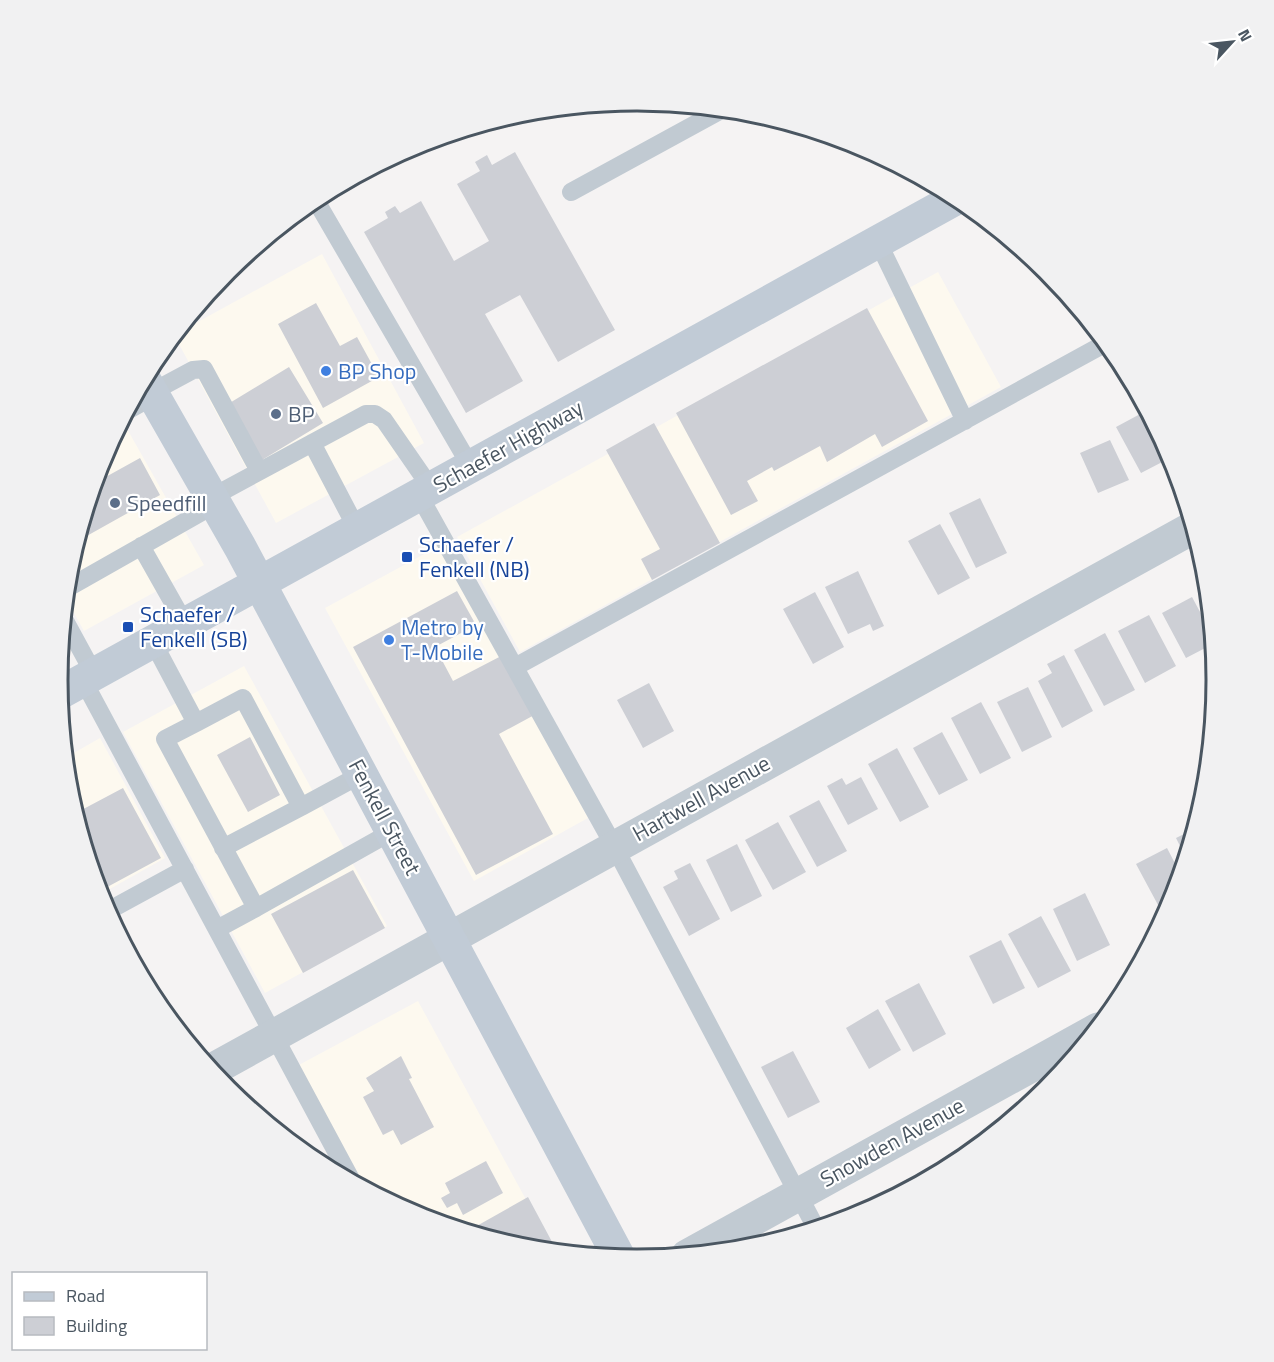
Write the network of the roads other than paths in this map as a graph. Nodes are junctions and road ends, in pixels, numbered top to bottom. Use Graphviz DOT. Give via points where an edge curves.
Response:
graph roads {
  1 [pos="712,116"];
  2 [pos="571,192"];
  3 [pos="947,203"];
  4 [pos="320,208"];
  5 [pos="878,242"];
  6 [pos="1098,347"];
  7 [pos="146,393"];
  8 [pos="145,395"];
  9 [pos="965,421"];
  10 [pos="312,442"];
  11 [pos="471,467"];
  12 [pos="260,471"];
  13 [pos="425,492"];
  14 [pos="214,500"];
  15 [pos="357,529"];
  16 [pos="1186,531"];
  17 [pos="141,546"];
  18 [pos="76,583"];
  19 [pos="259,583"];
  20 [pos="185,624"];
  21 [pos="153,642"];
  22 [pos="69,643"];
  23 [pos="515,667"];
  24 [pos="78,682"];
  25 [pos="196,723"];
  26 [pos="362,774"];
  27 [pos="301,807"];
  28 [pos="393,831"];
  29 [pos="614,846"];
  30 [pos="223,848"];
  31 [pos="185,869"];
  32 [pos="115,907"];
  33 [pos="256,908"];
  34 [pos="217,929"];
  35 [pos="449,937"];
  36 [pos="274,1035"];
  37 [pos="1079,1039"];
  38 [pos="218,1066"];
  39 [pos="344,1169"];
  40 [pos="798,1193"];
  41 [pos="813,1222"];
  42 [pos="704,1247"];
  43 [pos="615,1249"];
  1 -- 2 [label="lane"];
  3 -- 5 [label="street, Schaefer Highway"];
  4 -- 11 [label="lane"];
  5 -- 9 [label="lane"];
  5 -- 11 [label="street, Schaefer Highway"];
  6 -- 9 [label="lane"];
  7 -- 12 [label="lane" via="193,370 204,369"];
  8 -- 14 [label="street, Fenkell Street"];
  9 -- 23 [label="lane"];
  10 -- 12 [label="lane"];
  10 -- 13 [label="lane" via="355,419 375,414 384,420"];
  10 -- 15 [label="lane"];
  11 -- 13 [label="street, Schaefer Highway"];
  12 -- 14 [label="lane"];
  13 -- 15 [label="street, Schaefer Highway"];
  13 -- 23 [label="lane"];
  14 -- 17 [label="lane"];
  14 -- 19 [label="street, Fenkell Street"];
  15 -- 19 [label="street, Schaefer Highway"];
  16 -- 29 [label="street, Hartwell Avenue"];
  17 -- 18 [label="lane"];
  17 -- 20 [label="lane"];
  19 -- 20 [label="street, Schaefer Highway"];
  19 -- 26 [label="street, Fenkell Street"];
  20 -- 21 [label="street, Schaefer Highway"];
  21 -- 24 [label="street, Schaefer Highway"];
  21 -- 25 [label="lane"];
  22 -- 24 [label="lane"];
  23 -- 29 [label="lane"];
  24 -- 31 [label="lane"];
  25 -- 27 [label="lane" via="243,698"];
  25 -- 30 [label="lane" via="165,739"];
  26 -- 27 [label="lane"];
  26 -- 28 [label="street, Fenkell Street"];
  27 -- 30 [label="lane"];
  28 -- 33 [label="lane"];
  28 -- 35 [label="street, Fenkell Street"];
  29 -- 35 [label="street, Hartwell Avenue"];
  29 -- 40 [label="lane"];
  30 -- 33 [label="lane"];
  31 -- 32 [label="lane"];
  31 -- 34 [label="lane"];
  33 -- 34 [label="lane"];
  34 -- 36 [label="lane"];
  35 -- 36 [label="street, Hartwell Avenue"];
  35 -- 43 [label="street, Fenkell Street"];
  36 -- 38 [label="street, Hartwell Avenue"];
  36 -- 39 [label="lane"];
  37 -- 40 [label="street, Snowden Avenue"];
  40 -- 41 [label="lane"];
  40 -- 42 [label="street, Snowden Avenue"];
}
